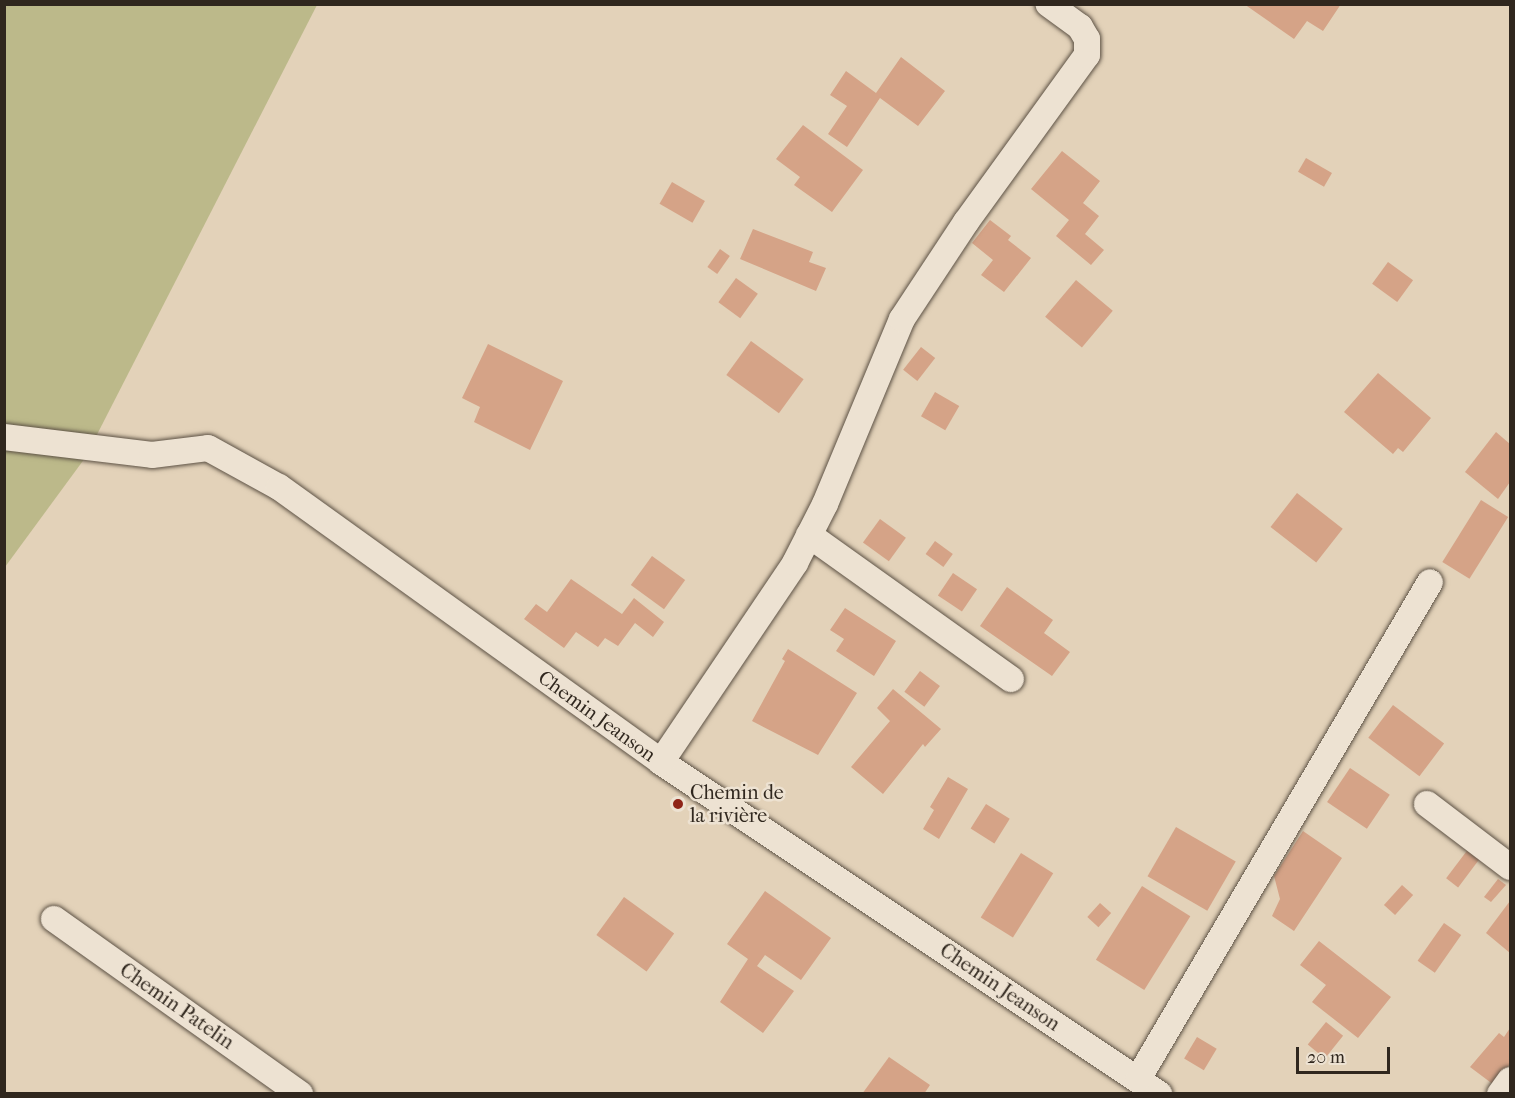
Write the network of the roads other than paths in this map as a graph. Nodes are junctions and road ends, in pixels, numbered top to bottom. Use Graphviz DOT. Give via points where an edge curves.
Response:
graph roads {
  1 [pos="1048,4"];
  2 [pos="4,437"];
  3 [pos="809,535"];
  4 [pos="1430,582"];
  5 [pos="1011,679"];
  6 [pos="661,762"];
  7 [pos="1427,804"];
  8 [pos="1510,867"];
  9 [pos="54,919"];
  10 [pos="1138,1079"];
  11 [pos="1510,1080"];
  12 [pos="300,1094"];
  13 [pos="1159,1094"];
  14 [pos="1500,1094"];
  1 -- 3 [label="street" via="1080,27 1087,39 1087,55 966,222 902,319"];
  2 -- 6 [label="street, Chemin Jeanson" via="152,455 208,448 279,487"];
  3 -- 5 [label="street"];
  3 -- 6 [label="street" via="795,563"];
  4 -- 10 [label="street"];
  6 -- 10 [label="street, Chemin Jeanson"];
  7 -- 8 [label="street"];
  9 -- 12 [label="street, Chemin Patelin"];
  10 -- 13 [label="street, Chemin Jeanson"];
  11 -- 14 [label="street"];
}
